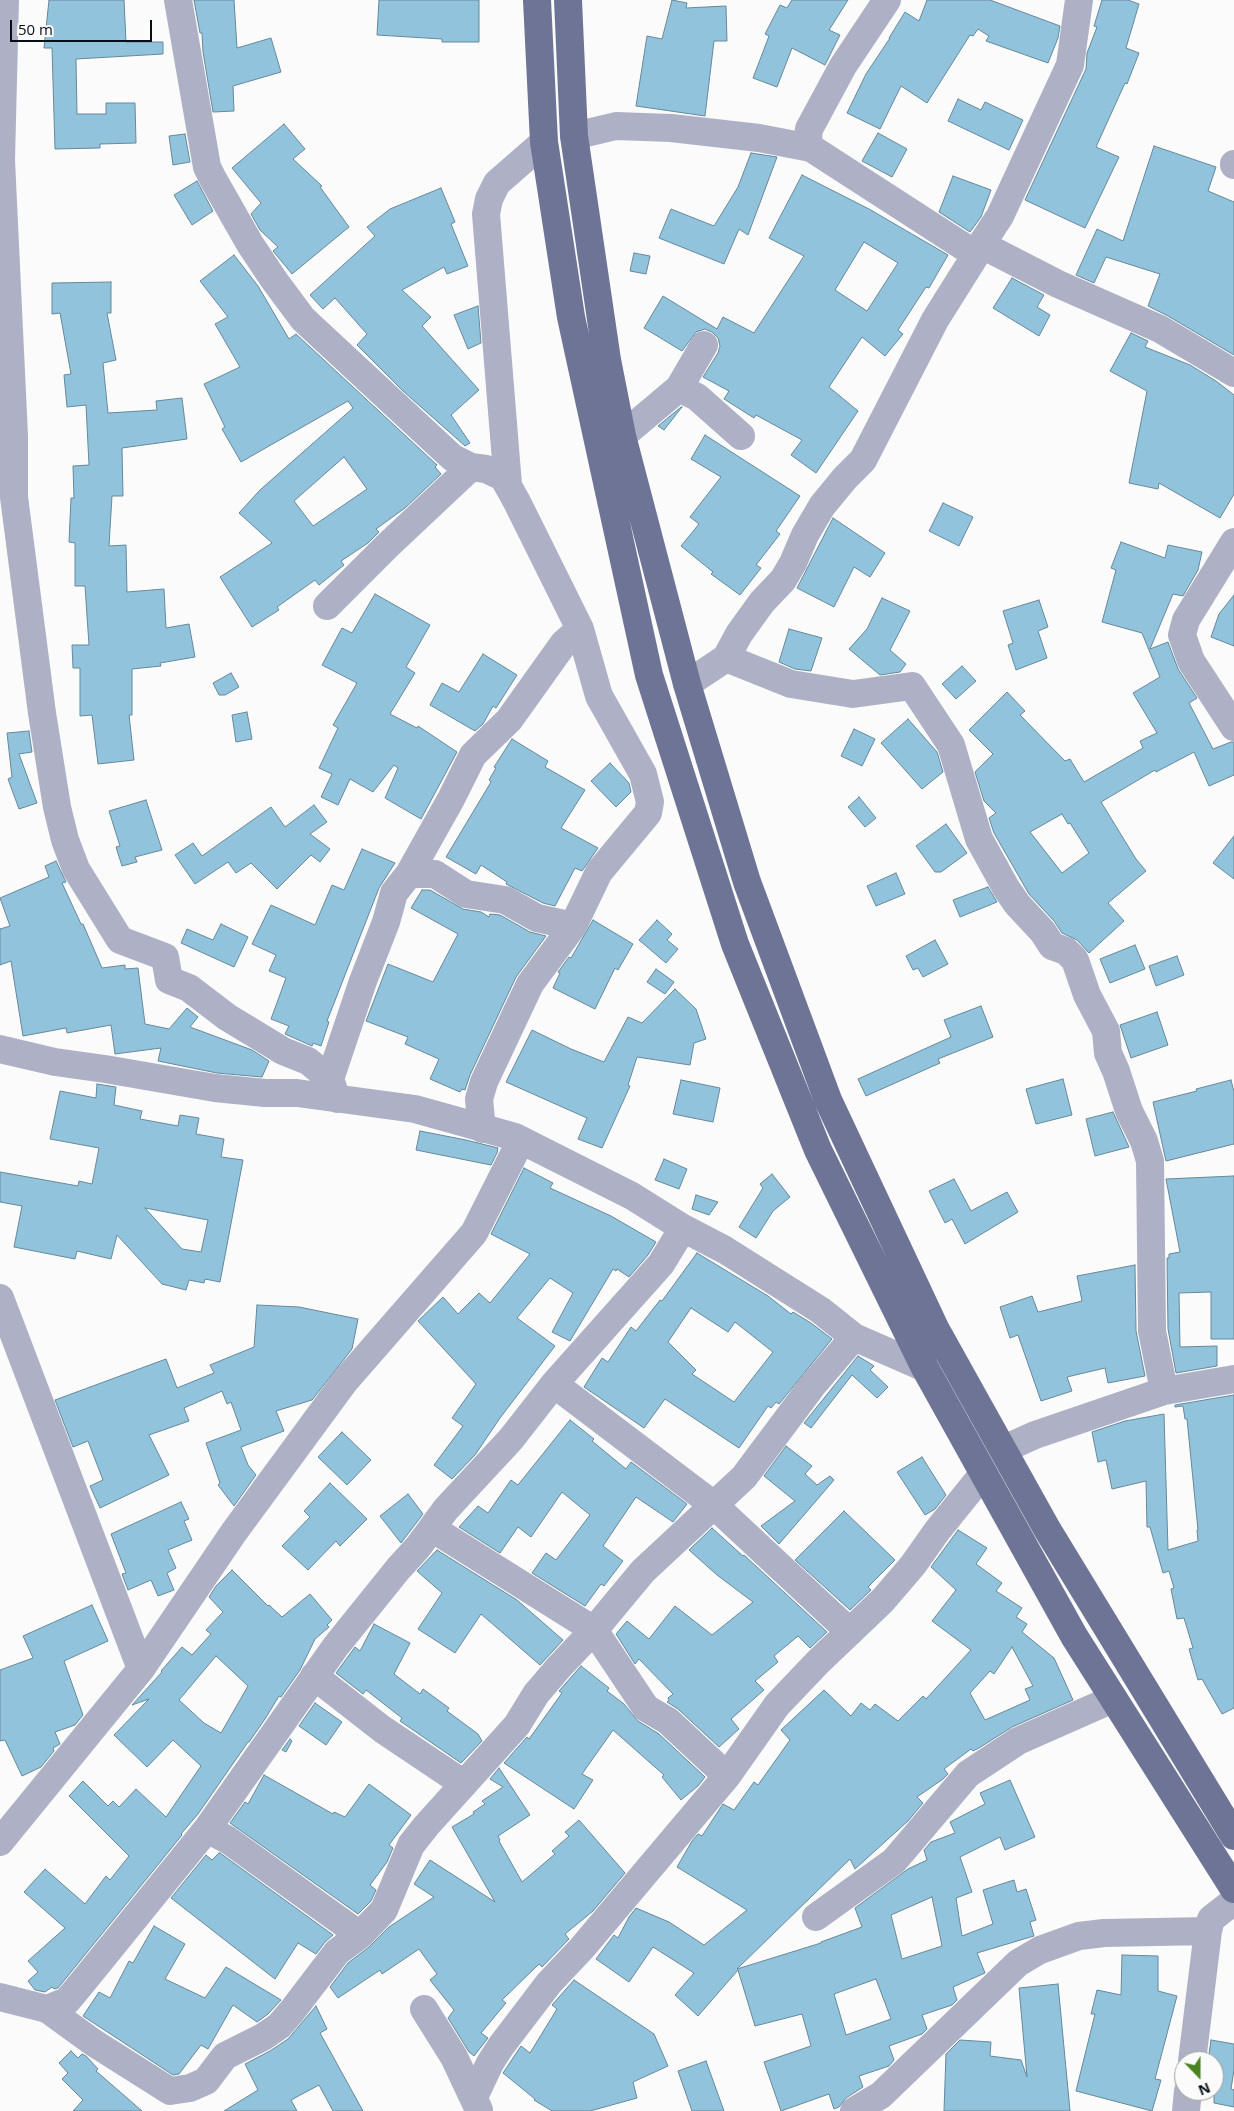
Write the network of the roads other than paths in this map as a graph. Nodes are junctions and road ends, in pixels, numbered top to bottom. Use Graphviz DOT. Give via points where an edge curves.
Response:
graph roads {
  1 [pos="5,0"];
  2 [pos="178,0"];
  3 [pos="536,0"];
  4 [pos="568,0"];
  5 [pos="887,0"];
  6 [pos="1079,0"];
  7 [pos="574,136"];
  8 [pos="544,142"];
  9 [pos="811,148"];
  10 [pos="974,254"];
  11 [pos="704,345"];
  12 [pos="1234,373"];
  13 [pos="679,388"];
  14 [pos="622,436"];
  15 [pos="741,436"];
  16 [pos="471,467"];
  17 [pos="508,485"];
  18 [pos="1234,542"];
  19 [pos="327,606"];
  20 [pos="580,629"];
  21 [pos="726,658"];
  22 [pos="687,684"];
  23 [pos="1234,728"];
  24 [pos="409,874"];
  25 [pos="573,926"];
  26 [pos="0,1049"];
  27 [pos="333,1089"];
  28 [pos="482,1129"];
  29 [pos="522,1140"];
  30 [pos="683,1228"];
  31 [pos="0,1298"];
  32 [pos="854,1337"];
  33 [pos="925,1368"];
  34 [pos="1234,1379"];
  35 [pos="554,1384"];
  36 [pos="1164,1391"];
  37 [pos="1004,1449"];
  38 [pos="983,1474"];
  39 [pos="714,1506"];
  40 [pos="432,1529"];
  41 [pos="594,1630"];
  42 [pos="850,1632"];
  43 [pos="141,1669"];
  44 [pos="314,1676"];
  45 [pos="1113,1699"];
  46 [pos="727,1776"];
  47 [pos="464,1784"];
  48 [pos="207,1829"];
  49 [pos="1234,1836"];
  50 [pos="0,1842"];
  51 [pos="1234,1889"];
  52 [pos="1234,1901"];
  53 [pos="816,1917"];
  54 [pos="1208,1931"];
  55 [pos="360,1935"];
  56 [pos="0,1997"];
  57 [pos="47,2009"];
  58 [pos="424,2009"];
  59 [pos="1193,2051"];
  60 [pos="477,2104"];
  61 [pos="854,2111"];
  1 -- 27 [label="street" via="1,160 14,497 42,713 65,840 76,868 120,940 165,957 169,980 189,988 227,1017 283,1051 308,1061"];
  2 -- 16 [label="street" via="207,166 250,244 303,318 448,454"];
  3 -- 8 [label="main road"];
  4 -- 7 [label="main road"];
  5 -- 9 [label="street" via="843,66 809,129"];
  6 -- 10 [label="street" via="1070,65 1000,216"];
  7 -- 9 [label="street" via="616,126 671,128 759,138"];
  7 -- 14 [label="main road"];
  8 -- 17 [label="street" via="497,184 486,214"];
  8 -- 33 [label="main road" via="572,317 652,684 735,944 818,1150"];
  9 -- 10 [label="street"];
  10 -- 12 [label="street" via="982,244 1058,284 1160,329"];
  10 -- 21 [label="street" via="935,320 864,460 844,478 822,506 783,580 738,634"];
  11 -- 13 [label="street"];
  13 -- 14 [label="street"];
  13 -- 15 [label="street" via="697,397"];
  14 -- 22 [label="main road"];
  16 -- 17 [label="street" via="486,469 503,477"];
  16 -- 19 [label="street"];
  17 -- 20 [label="street"];
  18 -- 23 [label="street" via="1186,620 1182,635 1191,661"];
  20 -- 24 [label="street" via="564,643 509,720 473,755"];
  20 -- 25 [label="street" via="599,696 643,774 650,802 648,813 599,872"];
  21 -- 22 [label="street"];
  21 -- 36 [label="street" via="791,684 852,694 912,686 951,745 978,839 1006,888 1052,946 1066,951 1075,960 1087,995 1106,1031 1108,1053 1129,1112 1144,1141 1150,1161 1152,1331"];
  22 -- 37 [label="main road" via="747,882 828,1100 935,1328"];
  24 -- 25 [label="street" via="435,874 466,894 505,900 537,918"];
  24 -- 27 [label="street" via="394,893 363,981"];
  25 -- 28 [label="street" via="530,984 484,1082 479,1099"];
  26 -- 27 [label="street" via="55,1062 215,1088 265,1092"];
  27 -- 28 [label="street"];
  28 -- 29 [label="street"];
  29 -- 30 [label="street" via="632,1196"];
  29 -- 43 [label="street" via="474,1233 346,1381 234,1532"];
  30 -- 32 [label="street" via="788,1289"];
  30 -- 35 [label="street" via="661,1264"];
  31 -- 43 [label="street"];
  32 -- 33 [label="street"];
  32 -- 39 [label="street" via="812,1386 744,1477"];
  33 -- 38 [label="main road"];
  34 -- 36 [label="street"];
  35 -- 39 [label="street"];
  35 -- 40 [label="street" via="512,1439"];
  36 -- 37 [label="street" via="1035,1435"];
  37 -- 49 [label="main road" via="1047,1529"];
  38 -- 42 [label="street" via="913,1565"];
  38 -- 45 [label="main road"];
  39 -- 41 [label="street" via="643,1572"];
  39 -- 42 [label="street"];
  40 -- 41 [label="street"];
  40 -- 44 [label="street"];
  41 -- 46 [label="street" via="646,1708 668,1721"];
  41 -- 47 [label="street" via="548,1680 517,1726"];
  42 -- 46 [label="street" via="777,1705"];
  43 -- 50 [label="street"];
  44 -- 47 [label="street" via="382,1729"];
  44 -- 48 [label="street"];
  45 -- 51 [label="main road"];
  45 -- 53 [label="street" via="1018,1742 968,1774 894,1861"];
  46 -- 60 [label="street" via="582,1948 549,1982 490,2063"];
  47 -- 55 [label="street" via="411,1845 384,1910"];
  48 -- 55 [label="street" via="228,1840"];
  48 -- 57 [label="street" via="67,2001"];
  52 -- 54 [label="street" via="1211,1919"];
  54 -- 59 [label="street"];
  54 -- 61 [label="street" via="1104,1933 1079,1936 1040,1950 1018,1964 881,2094"];
  55 -- 57 [label="street" via="337,1952 279,2026 225,2056 206,2081 190,2088 170,2091"];
  56 -- 57 [label="street"];
  58 -- 60 [label="street" via="454,2057"];
}
